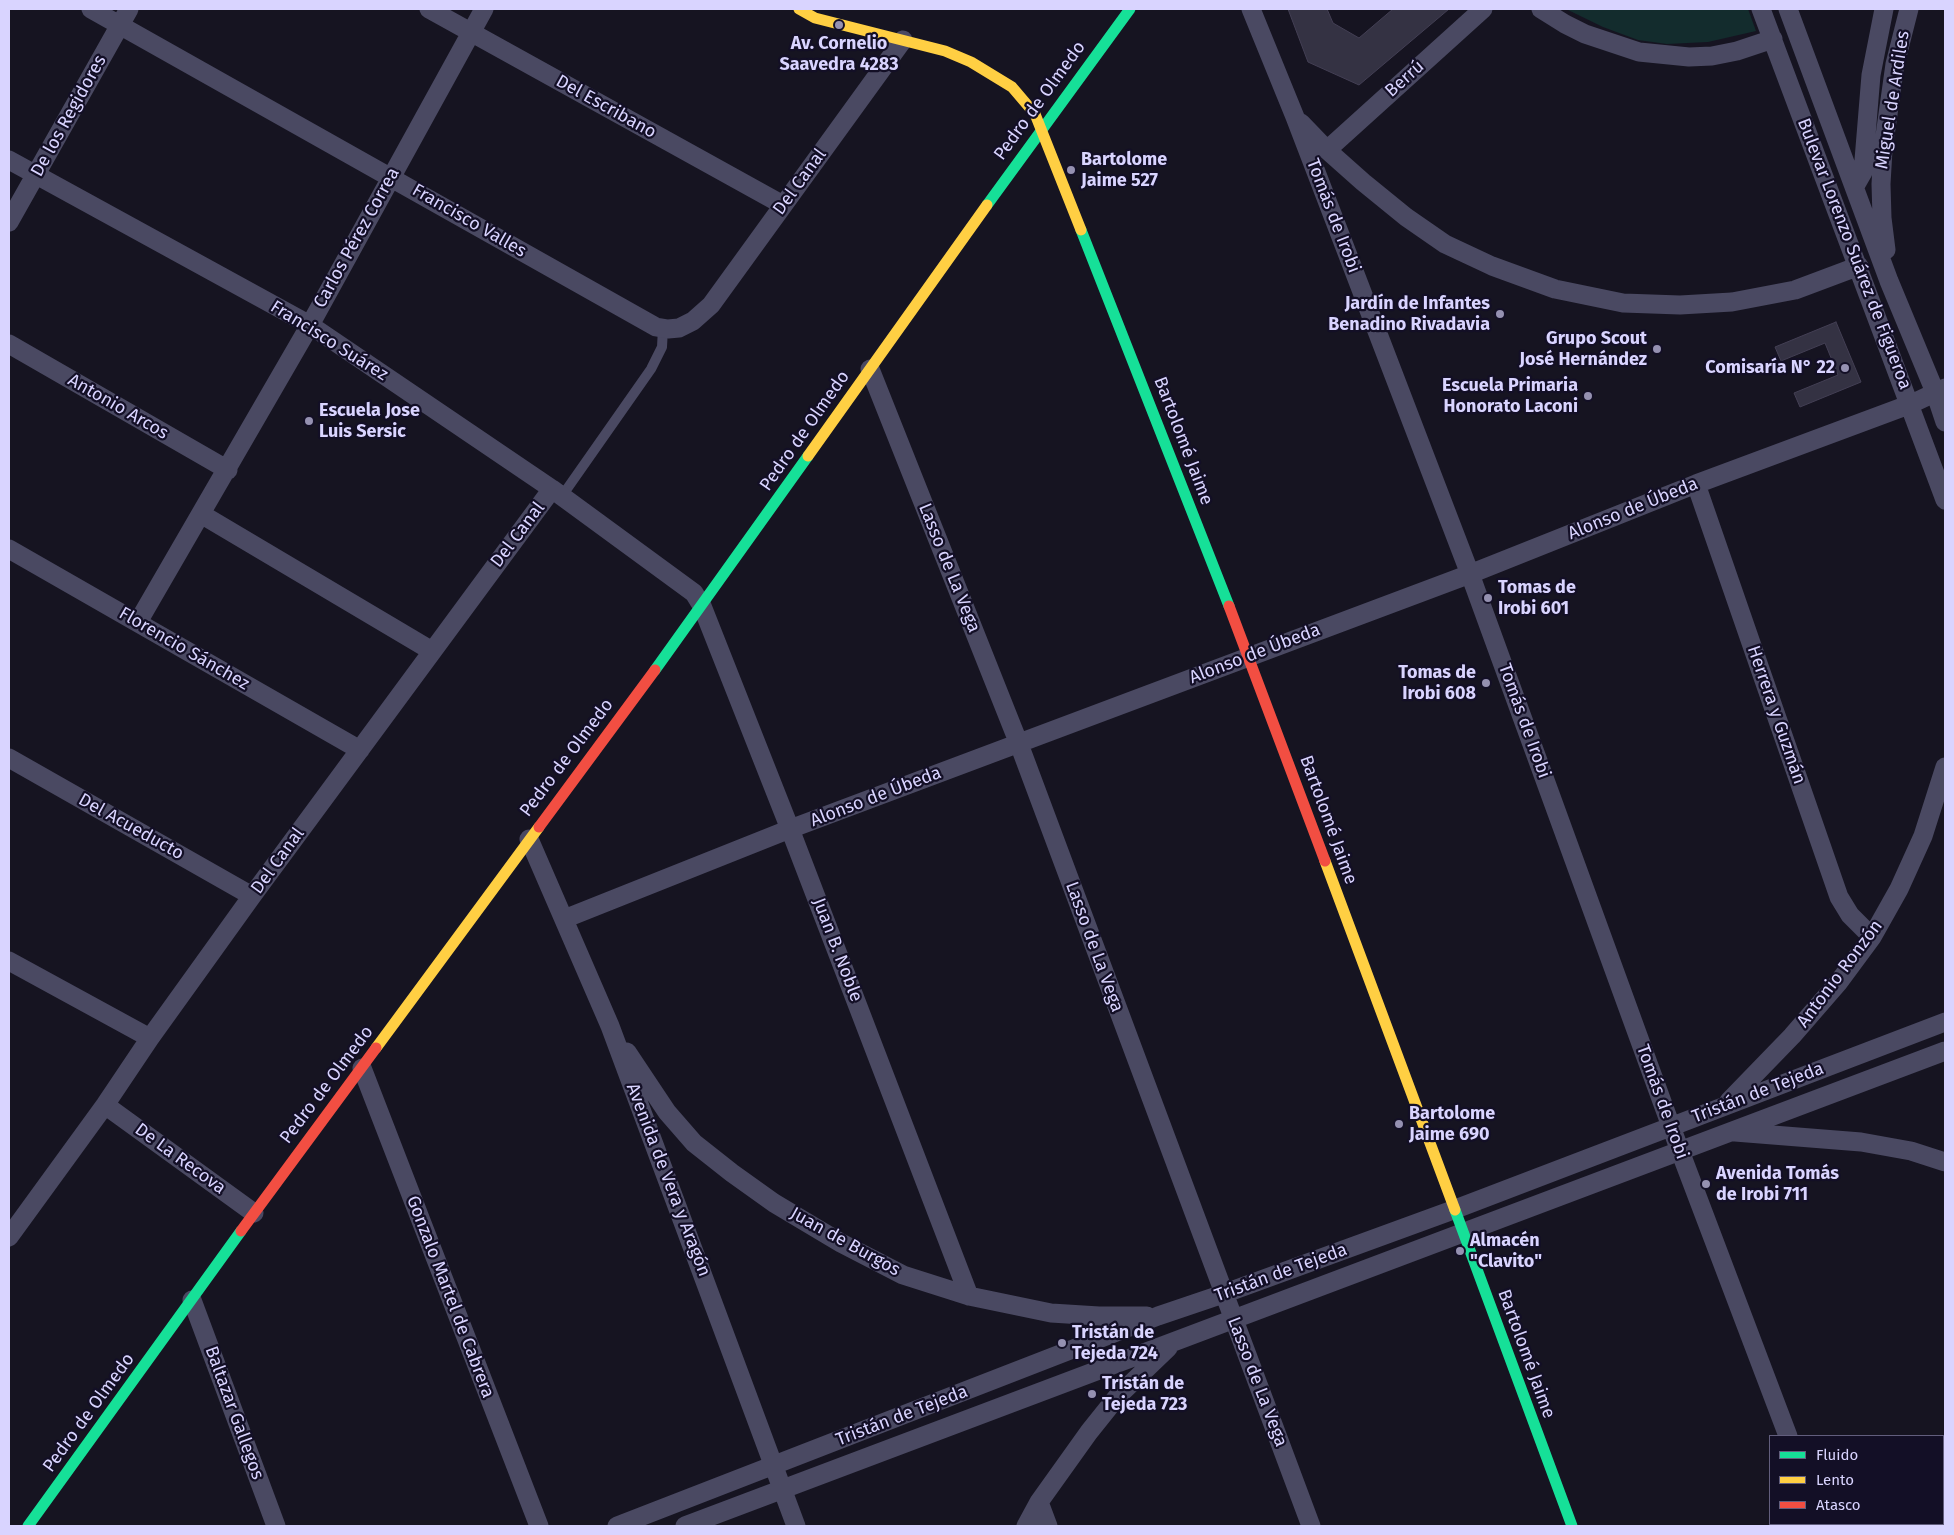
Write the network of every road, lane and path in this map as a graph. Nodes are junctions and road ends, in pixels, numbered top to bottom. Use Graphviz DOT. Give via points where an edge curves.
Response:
graph roads {
  1 [pos="91,9"];
  2 [pos="429,9"];
  3 [pos="484,9"];
  4 [pos="801,9"];
  5 [pos="1130,9"];
  6 [pos="1251,9"];
  7 [pos="1483,9"];
  8 [pos="1541,9"];
  9 [pos="1761,9"];
  10 [pos="1788,9"];
  11 [pos="1884,9"];
  12 [pos="1909,9"];
  13 [pos="124,17"];
  14 [pos="471,32"];
  15 [pos="903,40"];
  16 [pos="1773,40"];
  17 [pos="1295,117"];
  18 [pos="1042,128"];
  19 [pos="1327,150"];
  20 [pos="9,160"];
  21 [pos="36,175"];
  22 [pos="391,177"];
  23 [pos="1855,186"];
  24 [pos="783,205"];
  25 [pos="9,222"];
  26 [pos="1858,266"];
  27 [pos="1889,281"];
  28 [pos="310,325"];
  29 [pos="663,328"];
  30 [pos="9,344"];
  31 [pos="870,369"];
  32 [pos="1940,390"];
  33 [pos="1911,404"];
  34 [pos="1945,422"];
  35 [pos="228,470"];
  36 [pos="1696,484"];
  37 [pos="557,493"];
  38 [pos="1945,500"];
  39 [pos="201,514"];
  40 [pos="9,549"];
  41 [pos="1470,574"];
  42 [pos="702,606"];
  43 [pos="138,622"];
  44 [pos="432,651"];
  45 [pos="1249,656"];
  46 [pos="1018,744"];
  47 [pos="360,750"];
  48 [pos="9,758"];
  49 [pos="1945,767"];
  50 [pos="790,829"];
  51 [pos="529,839"];
  52 [pos="252,896"];
  53 [pos="564,919"];
  54 [pos="1872,937"];
  55 [pos="9,961"];
  56 [pos="1945,1022"];
  57 [pos="610,1026"];
  58 [pos="150,1038"];
  59 [pos="1945,1051"];
  60 [pos="362,1068"];
  61 [pos="105,1105"];
  62 [pos="1725,1105"];
  63 [pos="1671,1127"];
  64 [pos="1729,1132"];
  65 [pos="1680,1151"];
  66 [pos="1945,1162"];
  67 [pos="1453,1210"];
  68 [pos="254,1213"];
  69 [pos="1463,1234"];
  70 [pos="9,1237"];
  71 [pos="1223,1294"];
  72 [pos="969,1296"];
  73 [pos="192,1300"];
  74 [pos="1158,1316"];
  75 [pos="1234,1320"];
  76 [pos="1173,1343"];
  77 [pos="1788,1435"];
  78 [pos="775,1466"];
  79 [pos="782,1489"];
  80 [pos="1039,1502"];
  81 [pos="28,1526"];
  82 [pos="276,1526"];
  83 [pos="538,1526"];
  84 [pos="617,1526"];
  85 [pos="685,1526"];
  86 [pos="796,1526"];
  87 [pos="1026,1526"];
  88 [pos="1048,1526"];
  89 [pos="1311,1526"];
  90 [pos="1572,1526"];
  1 -- 13 [label="street, Francisco Valles"];
  2 -- 14 [label="street, Del Escribano"];
  3 -- 14 [label="street, Carlos Pérez Correa"];
  4 -- 15 [label="street, Bartolomé Jaime" via="816,18"];
  5 -- 18 [label="street, Pedro de Olmedo"];
  6 -- 17 [label="street, Tomás de Irobi"];
  7 -- 19 [label="street, Berrú"];
  8 -- 16 [label="street" via="1585,34 1639,52 1712,56"];
  9 -- 16 [label="street, Bulevar Lorenzo Suárez de Figueroa"];
  10 -- 23 [label="street, Bulevar Lorenzo Suárez de Figueroa"];
  11 -- 23 [label="street, Miguel de Ardiles" via="1871,75 1863,172"];
  12 -- 27 [label="street, Miguel de Ardiles" via="1895,64 1883,150 1882,218"];
  13 -- 21 [label="street, De los Regidores"];
  13 -- 22 [label="street, Francisco Valles"];
  14 -- 22 [label="street, Carlos Pérez Correa"];
  14 -- 24 [label="street, Del Escribano"];
  15 -- 18 [label="street, Bartolomé Jaime" via="945,51 1010,86 1031,109"];
  15 -- 24 [label="street, Del Canal"];
  16 -- 26 [label="street, Bulevar Lorenzo Suárez de Figueroa"];
  17 -- 19 [label="street"];
  17 -- 41 [label="street, Tomás de Irobi"];
  18 -- 31 [label="street, Pedro de Olmedo"];
  18 -- 45 [label="street, Bartolomé Jaime"];
  19 -- 26 [label="street" via="1406,217 1445,244 1492,266 1555,288 1623,302 1680,305 1732,302 1795,290"];
  20 -- 21 [label="street, Francisco Suárez"];
  21 -- 25 [label="street, De los Regidores"];
  21 -- 28 [label="street, Francisco Suárez"];
  22 -- 28 [label="street, Carlos Pérez Correa"];
  22 -- 29 [label="street, Francisco Valles" via="656,327"];
  23 -- 27 [label="street, Bulevar Lorenzo Suárez de Figueroa"];
  24 -- 29 [label="street, Del Canal" via="711,305 679,328"];
  26 -- 33 [label="street, Bulevar Lorenzo Suárez de Figueroa"];
  27 -- 32 [label="street, Bulevar Lorenzo Suárez de Figueroa"];
  28 -- 35 [label="street, Carlos Pérez Correa"];
  28 -- 37 [label="street, Francisco Suárez"];
  29 -- 37 [label="lane" via="662,347 651,369"];
  30 -- 35 [label="street, Antonio Arcos"];
  31 -- 42 [label="street, Pedro de Olmedo"];
  31 -- 46 [label="street, Lasso de La Vega"];
  32 -- 33 [label="street, Alonso de Úbeda"];
  32 -- 34 [label="street, Bulevar Lorenzo Suárez de Figueroa"];
  33 -- 36 [label="street, Alonso de Úbeda"];
  33 -- 38 [label="street, Bulevar Lorenzo Suárez de Figueroa"];
  35 -- 39 [label="street, Carlos Pérez Correa"];
  36 -- 41 [label="street, Alonso de Úbeda"];
  36 -- 54 [label="street, Herrera y Guzmán" via="1839,897 1850,915"];
  37 -- 42 [label="street, Francisco Suárez" via="694,593"];
  37 -- 44 [label="street, Del Canal"];
  39 -- 43 [label="street, Carlos Pérez Correa"];
  39 -- 44 [label="street"];
  40 -- 43 [label="street, Florencio Sánchez"];
  41 -- 45 [label="street, Alonso de Úbeda"];
  41 -- 63 [label="street, Tomás de Irobi"];
  42 -- 50 [label="street, Juan B. Noble"];
  42 -- 51 [label="street, Pedro de Olmedo"];
  43 -- 47 [label="street, Florencio Sánchez"];
  44 -- 47 [label="street, Del Canal"];
  45 -- 46 [label="street, Alonso de Úbeda"];
  45 -- 67 [label="street, Bartolomé Jaime"];
  46 -- 50 [label="street, Alonso de Úbeda"];
  46 -- 71 [label="street, Lasso de La Vega"];
  47 -- 52 [label="street, Del Canal"];
  48 -- 52 [label="street, Del Acueducto"];
  49 -- 54 [label="street, Antonio Ronzón" via="1923,836"];
  50 -- 53 [label="street, Alonso de Úbeda"];
  50 -- 72 [label="street, Juan B. Noble"];
  51 -- 53 [label="street, Avenida de Vera y Aragón"];
  51 -- 60 [label="street, Pedro de Olmedo"];
  52 -- 58 [label="street, Del Canal"];
  53 -- 57 [label="street, Avenida de Vera y Aragón"];
  54 -- 62 [label="street, Antonio Ronzón" via="1792,1036"];
  55 -- 58 [label="street"];
  56 -- 62 [label="street, Tristán de Tejeda"];
  57 -- 72 [label="street, Juan de Burgos" via="667,1112 694,1143 732,1173 774,1203 885,1266"];
  57 -- 78 [label="street, Avenida de Vera y Aragón"];
  58 -- 61 [label="street, Del Canal"];
  59 -- 64 [label="street, Tristán de Tejeda"];
  60 -- 68 [label="street, Pedro de Olmedo"];
  60 -- 83 [label="street, Gonzalo Martel de Cabrera"];
  61 -- 68 [label="street, De La Recova"];
  61 -- 70 [label="street, Del Canal"];
  62 -- 63 [label="street, Tristán de Tejeda"];
  63 -- 65 [label="street, Tomás de Irobi"];
  63 -- 67 [label="street, Tristán de Tejeda"];
  64 -- 65 [label="street, Tristán de Tejeda"];
  64 -- 66 [label="street" via="1861,1142 1911,1151"];
  65 -- 69 [label="street, Tristán de Tejeda"];
  65 -- 77 [label="street, Tomás de Irobi"];
  67 -- 69 [label="street, Bartolomé Jaime"];
  67 -- 71 [label="street, Tristán de Tejeda"];
  68 -- 73 [label="street, Pedro de Olmedo"];
  69 -- 75 [label="street, Tristán de Tejeda"];
  69 -- 90 [label="street, Bartolomé Jaime"];
  71 -- 74 [label="street, Tristán de Tejeda"];
  71 -- 75 [label="street, Lasso de La Vega"];
  72 -- 74 [label="street, Juan de Burgos" via="1051,1314"];
  73 -- 81 [label="street, Pedro de Olmedo"];
  73 -- 82 [label="street, Baltazar Gallegos"];
  74 -- 78 [label="street, Tristán de Tejeda"];
  75 -- 76 [label="street, Tristán de Tejeda"];
  75 -- 89 [label="street, Lasso de La Vega"];
  76 -- 79 [label="street, Tristán de Tejeda"];
  76 -- 80 [label="street" via="1117,1397"];
  78 -- 79 [label="street, Avenida de Vera y Aragón"];
  78 -- 84 [label="street, Tristán de Tejeda"];
  79 -- 85 [label="street, Tristán de Tejeda"];
  79 -- 86 [label="street, Avenida de Vera y Aragón"];
  80 -- 87 [label="street"];
  80 -- 88 [label="street"];
}
